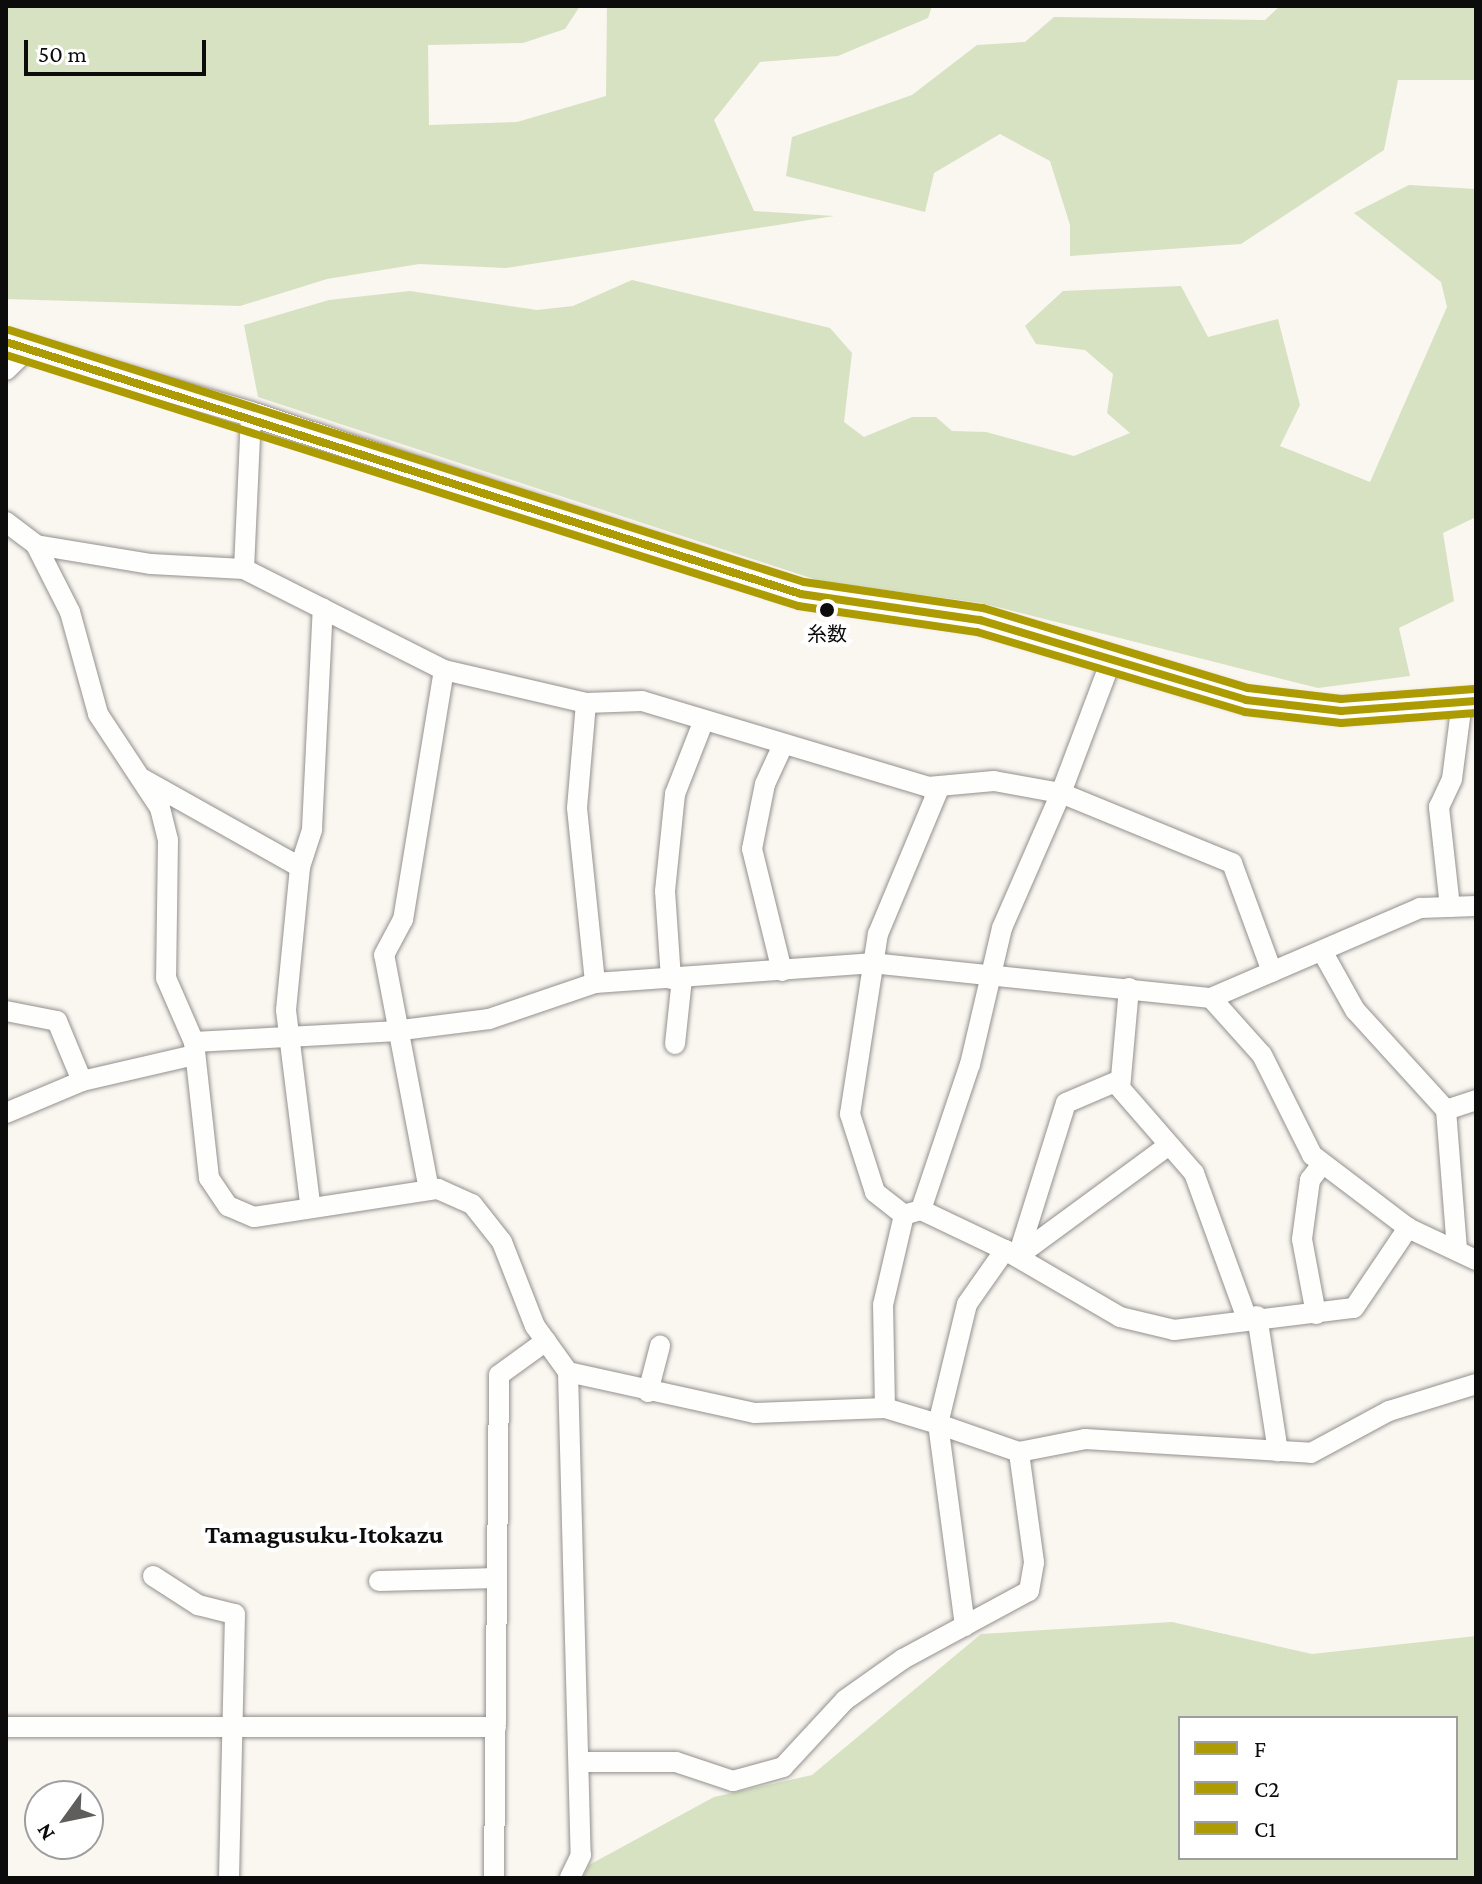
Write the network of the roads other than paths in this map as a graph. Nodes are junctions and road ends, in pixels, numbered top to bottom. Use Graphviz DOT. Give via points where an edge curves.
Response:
graph roads {
  1 [pos="17,345"];
  2 [pos="6,370"];
  3 [pos="251,414"];
  4 [pos="6,522"];
  5 [pos="36,545"];
  6 [pos="244,569"];
  7 [pos="323,608"];
  8 [pos="1112,658"];
  9 [pos="444,670"];
  10 [pos="1469,701"];
  11 [pos="586,703"];
  12 [pos="704,720"];
  13 [pos="783,745"];
  14 [pos="143,779"];
  15 [pos="940,786"];
  16 [pos="1061,793"];
  17 [pos="300,867"];
  18 [pos="1476,906"];
  19 [pos="1450,907"];
  20 [pos="1322,951"];
  21 [pos="871,963"];
  22 [pos="782,971"];
  23 [pos="993,972"];
  24 [pos="1272,972"];
  25 [pos="676,979"];
  26 [pos="595,983"];
  27 [pos="1129,988"];
  28 [pos="1211,998"];
  29 [pos="6,1011"];
  30 [pos="394,1031"];
  31 [pos="288,1036"];
  32 [pos="675,1044"];
  33 [pos="192,1049"];
  34 [pos="1120,1080"];
  35 [pos="82,1081"];
  36 [pos="1476,1100"];
  37 [pos="1446,1110"];
  38 [pos="6,1113"];
  39 [pos="1169,1145"];
  40 [pos="1322,1164"];
  41 [pos="429,1190"];
  42 [pos="310,1203"];
  43 [pos="913,1213"];
  44 [pos="1408,1228"];
  45 [pos="1457,1251"];
  46 [pos="1011,1253"];
  47 [pos="1476,1260"];
  48 [pos="1316,1314"];
  49 [pos="1252,1316"];
  50 [pos="546,1341"];
  51 [pos="660,1346"];
  52 [pos="568,1372"];
  53 [pos="1476,1384"];
  54 [pos="648,1392"];
  55 [pos="885,1408"];
  56 [pos="938,1424"];
  57 [pos="1278,1451"];
  58 [pos="1019,1452"];
  59 [pos="153,1576"];
  60 [pos="497,1578"];
  61 [pos="379,1581"];
  62 [pos="965,1626"];
  63 [pos="6,1727"];
  64 [pos="496,1727"];
  65 [pos="232,1729"];
  66 [pos="579,1762"];
  67 [pos="229,1878"];
  68 [pos="494,1878"];
  69 [pos="570,1878"];
  1 -- 2 [label="street"];
  1 -- 3 [label="street"];
  3 -- 6 [label="street"];
  3 -- 8 [label="street" via="801,594 980,620"];
  4 -- 5 [label="street"];
  5 -- 6 [label="street" via="151,564"];
  5 -- 14 [label="street" via="70,612 98,714"];
  6 -- 7 [label="street"];
  7 -- 9 [label="street"];
  7 -- 17 [label="street" via="312,829"];
  8 -- 10 [label="street" via="1246,700 1341,711"];
  8 -- 16 [label="street"];
  9 -- 11 [label="street"];
  9 -- 30 [label="street" via="403,920 384,955"];
  10 -- 19 [label="street" via="1452,779 1439,807"];
  11 -- 12 [label="street" via="642,701"];
  11 -- 26 [label="street" via="577,808"];
  12 -- 13 [label="street"];
  12 -- 25 [label="street" via="675,794 665,891"];
  13 -- 15 [label="street"];
  13 -- 22 [label="street" via="765,784 752,849"];
  14 -- 17 [label="street"];
  14 -- 33 [label="street" via="168,840 166,978"];
  15 -- 16 [label="street" via="994,781"];
  15 -- 21 [label="street"];
  16 -- 23 [label="street" via="1002,928"];
  16 -- 24 [label="street" via="1232,863"];
  17 -- 31 [label="street"];
  18 -- 19 [label="street"];
  19 -- 20 [label="street" via="1420,908"];
  20 -- 24 [label="street"];
  20 -- 37 [label="street" via="1355,1010"];
  21 -- 22 [label="street"];
  21 -- 23 [label="street" via="933,974"];
  21 -- 43 [label="street" via="850,1114 875,1192"];
  22 -- 25 [label="street"];
  23 -- 27 [label="street"];
  23 -- 43 [label="street"];
  24 -- 28 [label="street"];
  25 -- 26 [label="street"];
  25 -- 32 [label="street"];
  26 -- 30 [label="street" via="489,1019"];
  27 -- 28 [label="street"];
  27 -- 34 [label="street"];
  28 -- 40 [label="street" via="1262,1055"];
  29 -- 35 [label="street" via="57,1021"];
  30 -- 31 [label="street"];
  30 -- 41 [label="street"];
  31 -- 33 [label="street"];
  31 -- 42 [label="street"];
  33 -- 35 [label="street"];
  33 -- 42 [label="street" via="209,1178 228,1206 254,1217"];
  34 -- 39 [label="street"];
  34 -- 46 [label="street" via="1066,1103"];
  35 -- 38 [label="street"];
  36 -- 37 [label="street"];
  37 -- 45 [label="street"];
  39 -- 46 [label="street"];
  39 -- 49 [label="street" via="1194,1173"];
  40 -- 44 [label="street"];
  40 -- 48 [label="street" via="1310,1180 1302,1239"];
  41 -- 42 [label="street"];
  41 -- 50 [label="street" via="472,1204 502,1242"];
  43 -- 46 [label="street"];
  43 -- 55 [label="street" via="883,1305"];
  44 -- 45 [label="street"];
  44 -- 48 [label="street" via="1354,1308"];
  45 -- 47 [label="street"];
  46 -- 49 [label="street" via="1120,1317 1174,1330"];
  46 -- 56 [label="street" via="967,1304"];
  48 -- 49 [label="street"];
  49 -- 57 [label="street"];
  50 -- 52 [label="street"];
  50 -- 60 [label="street" via="499,1375"];
  51 -- 54 [label="street"];
  52 -- 54 [label="street"];
  52 -- 66 [label="street"];
  53 -- 57 [label="street" via="1389,1411 1311,1453"];
  54 -- 55 [label="street" via="755,1413"];
  55 -- 56 [label="street"];
  56 -- 58 [label="street"];
  56 -- 62 [label="street"];
  57 -- 58 [label="street" via="1085,1439"];
  58 -- 62 [label="street" via="1034,1562 1029,1591"];
  59 -- 65 [label="street" via="198,1605 235,1614"];
  60 -- 61 [label="street"];
  60 -- 64 [label="street"];
  62 -- 66 [label="street" via="845,1700 783,1767 759,1779 733,1781 676,1762"];
  63 -- 65 [label="street"];
  64 -- 65 [label="street"];
  64 -- 68 [label="street"];
  65 -- 67 [label="street"];
  66 -- 69 [label="street" via="581,1855"];
}
